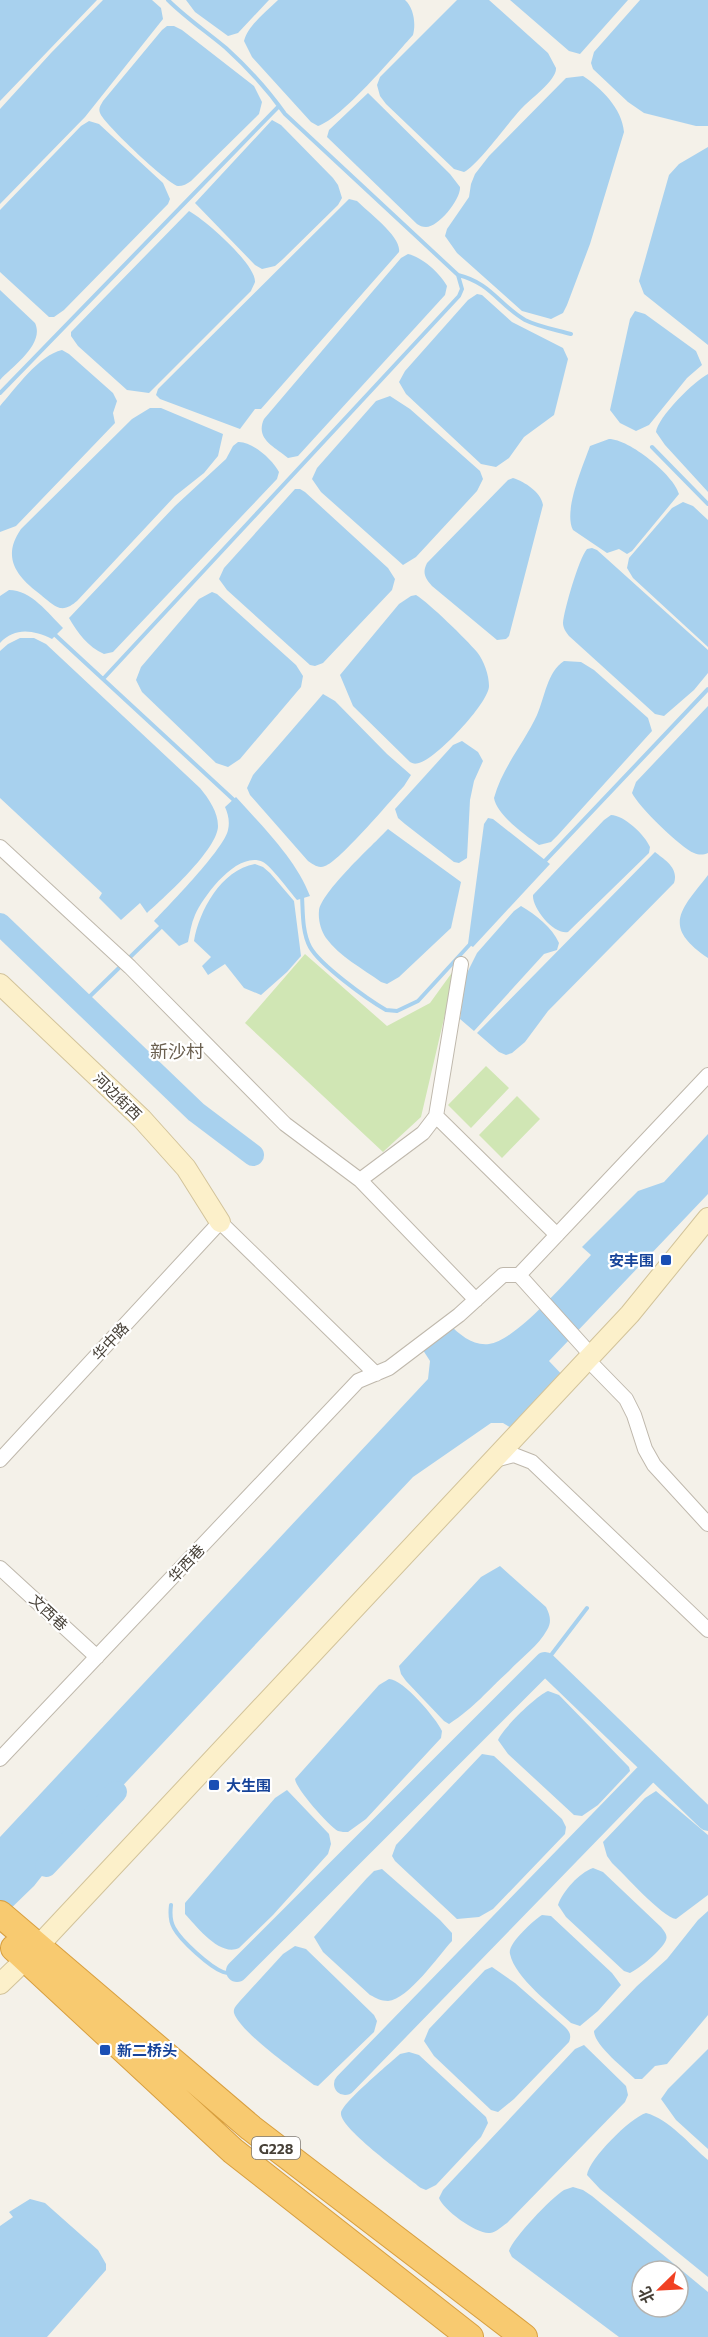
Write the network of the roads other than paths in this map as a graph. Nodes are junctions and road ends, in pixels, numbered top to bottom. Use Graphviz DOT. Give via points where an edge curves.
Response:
graph roads {
  1 [pos="0,847"];
  2 [pos="460,964"];
  3 [pos="0,984"];
  4 [pos="708,1076"];
  5 [pos="436,1116"];
  6 [pos="360,1180"];
  7 [pos="708,1218"];
  8 [pos="220,1221"];
  9 [pos="557,1235"];
  10 [pos="519,1275"];
  11 [pos="476,1300"];
  12 [pos="590,1358"];
  13 [pos="376,1374"];
  14 [pos="0,1460"];
  15 [pos="494,1460"];
  16 [pos="708,1524"];
  17 [pos="0,1568"];
  18 [pos="708,1630"];
  19 [pos="97,1657"];
  20 [pos="0,1759"];
  21 [pos="16,1938"];
  22 [pos="0,1984"];
  23 [pos="470,2337"];
  24 [pos="524,2337"];
  1 -- 6 [label="street" via="125,962 285,1124"];
  2 -- 5 [label="street"];
  3 -- 8 [label="street, 河边街西" via="142,1119 186,1168"];
  4 -- 9 [label="street"];
  5 -- 6 [label="street" via="423,1133"];
  5 -- 9 [label="street"];
  6 -- 11 [label="street"];
  7 -- 12 [label="street"];
  8 -- 13 [label="street"];
  8 -- 14 [label="street, 华中路"];
  9 -- 10 [label="street"];
  10 -- 11 [label="street, 华西巷" via="503,1275"];
  10 -- 12 [label="street"];
  11 -- 13 [label="street, 华西巷"];
  12 -- 15 [label="street"];
  12 -- 16 [label="street" via="626,1399 654,1465"];
  13 -- 19 [label="street, 华西巷" via="358,1381"];
  15 -- 18 [label="street" via="514,1455 532,1462"];
  15 -- 21 [label="street"];
  17 -- 19 [label="street, 文西巷"];
  19 -- 20 [label="street, 华西巷"];
  21 -- 22 [label="street"];
  21 -- 23 [label="highway, G228" via="233,2151"];
  21 -- 24 [label="highway, G228" via="251,2128"];
}
